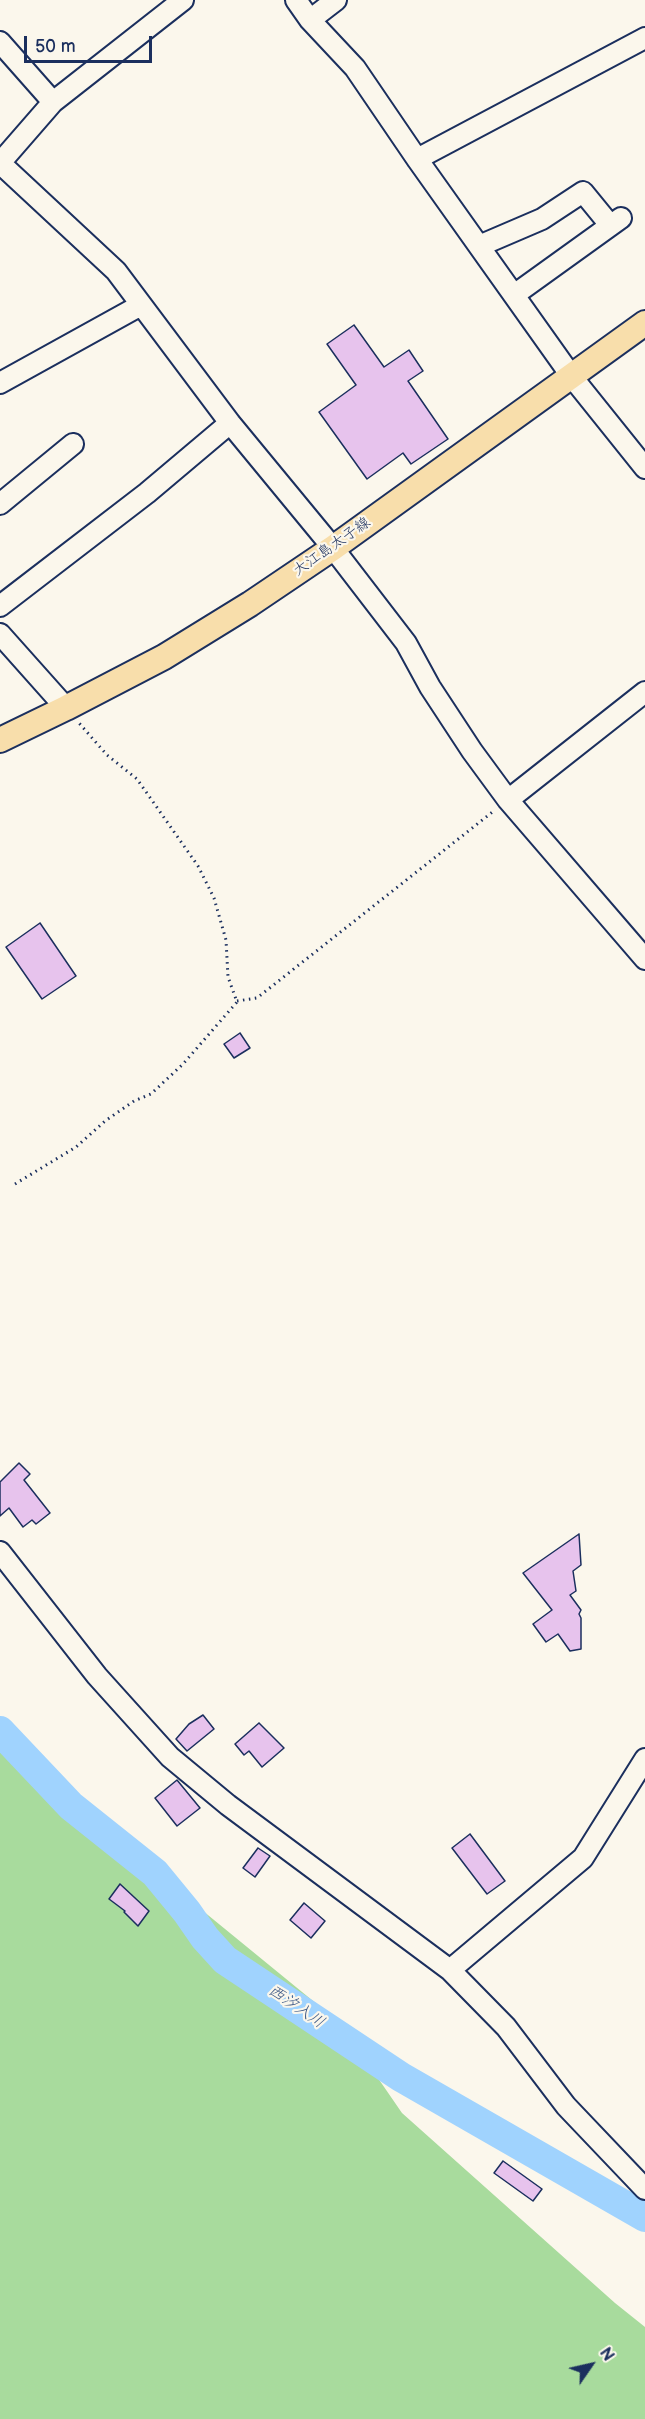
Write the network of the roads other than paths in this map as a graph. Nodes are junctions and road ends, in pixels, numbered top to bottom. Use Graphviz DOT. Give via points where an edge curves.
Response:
graph roads {
  1 [pos="183,0"];
  2 [pos="296,0"];
  3 [pos="336,0"];
  4 [pos="310,20"];
  5 [pos="645,38"];
  6 [pos="0,42"];
  7 [pos="53,102"];
  8 [pos="417,159"];
  9 [pos="0,163"];
  10 [pos="478,246"];
  11 [pos="514,295"];
  12 [pos="141,305"];
  13 [pos="645,323"];
  14 [pos="572,377"];
  15 [pos="0,383"];
  16 [pos="230,423"];
  17 [pos="73,444"];
  18 [pos="645,468"];
  19 [pos="0,504"];
  20 [pos="333,548"];
  21 [pos="0,606"];
  22 [pos="0,634"];
  23 [pos="645,692"];
  24 [pos="66,708"];
  25 [pos="0,740"];
  26 [pos="508,800"];
  27 [pos="645,959"];
  28 [pos="0,1552"];
  29 [pos="645,1759"];
  30 [pos="450,1970"];
  31 [pos="645,2189"];
  1 -- 7 [label="street"];
  2 -- 4 [label="street"];
  3 -- 4 [label="street"];
  4 -- 8 [label="street" via="355,68"];
  5 -- 8 [label="street"];
  6 -- 7 [label="street"];
  7 -- 9 [label="street"];
  8 -- 10 [label="street"];
  9 -- 12 [label="street" via="116,271"];
  10 -- 11 [label="street"];
  10 -- 11 [label="street" via="542,219 583,192 615,221"];
  11 -- 14 [label="street"];
  12 -- 15 [label="street"];
  12 -- 16 [label="street"];
  13 -- 14 [label="main road, 大江島太子線"];
  14 -- 18 [label="street"];
  14 -- 20 [label="main road, 大江島太子線"];
  16 -- 20 [label="street"];
  16 -- 21 [label="street" via="147,493"];
  17 -- 19 [label="street"];
  20 -- 24 [label="main road, 大江島太子線" via="164,657"];
  20 -- 26 [label="street" via="405,643 472,751"];
  22 -- 24 [label="street"];
  23 -- 26 [label="street"];
  24 -- 25 [label="main road, 大江島太子線"];
  26 -- 27 [label="street"];
  28 -- 30 [label="street" via="97,1676 170,1757 228,1805"];
  29 -- 30 [label="street" via="583,1858"];
  30 -- 31 [label="street" via="506,2027 566,2106"];
}
